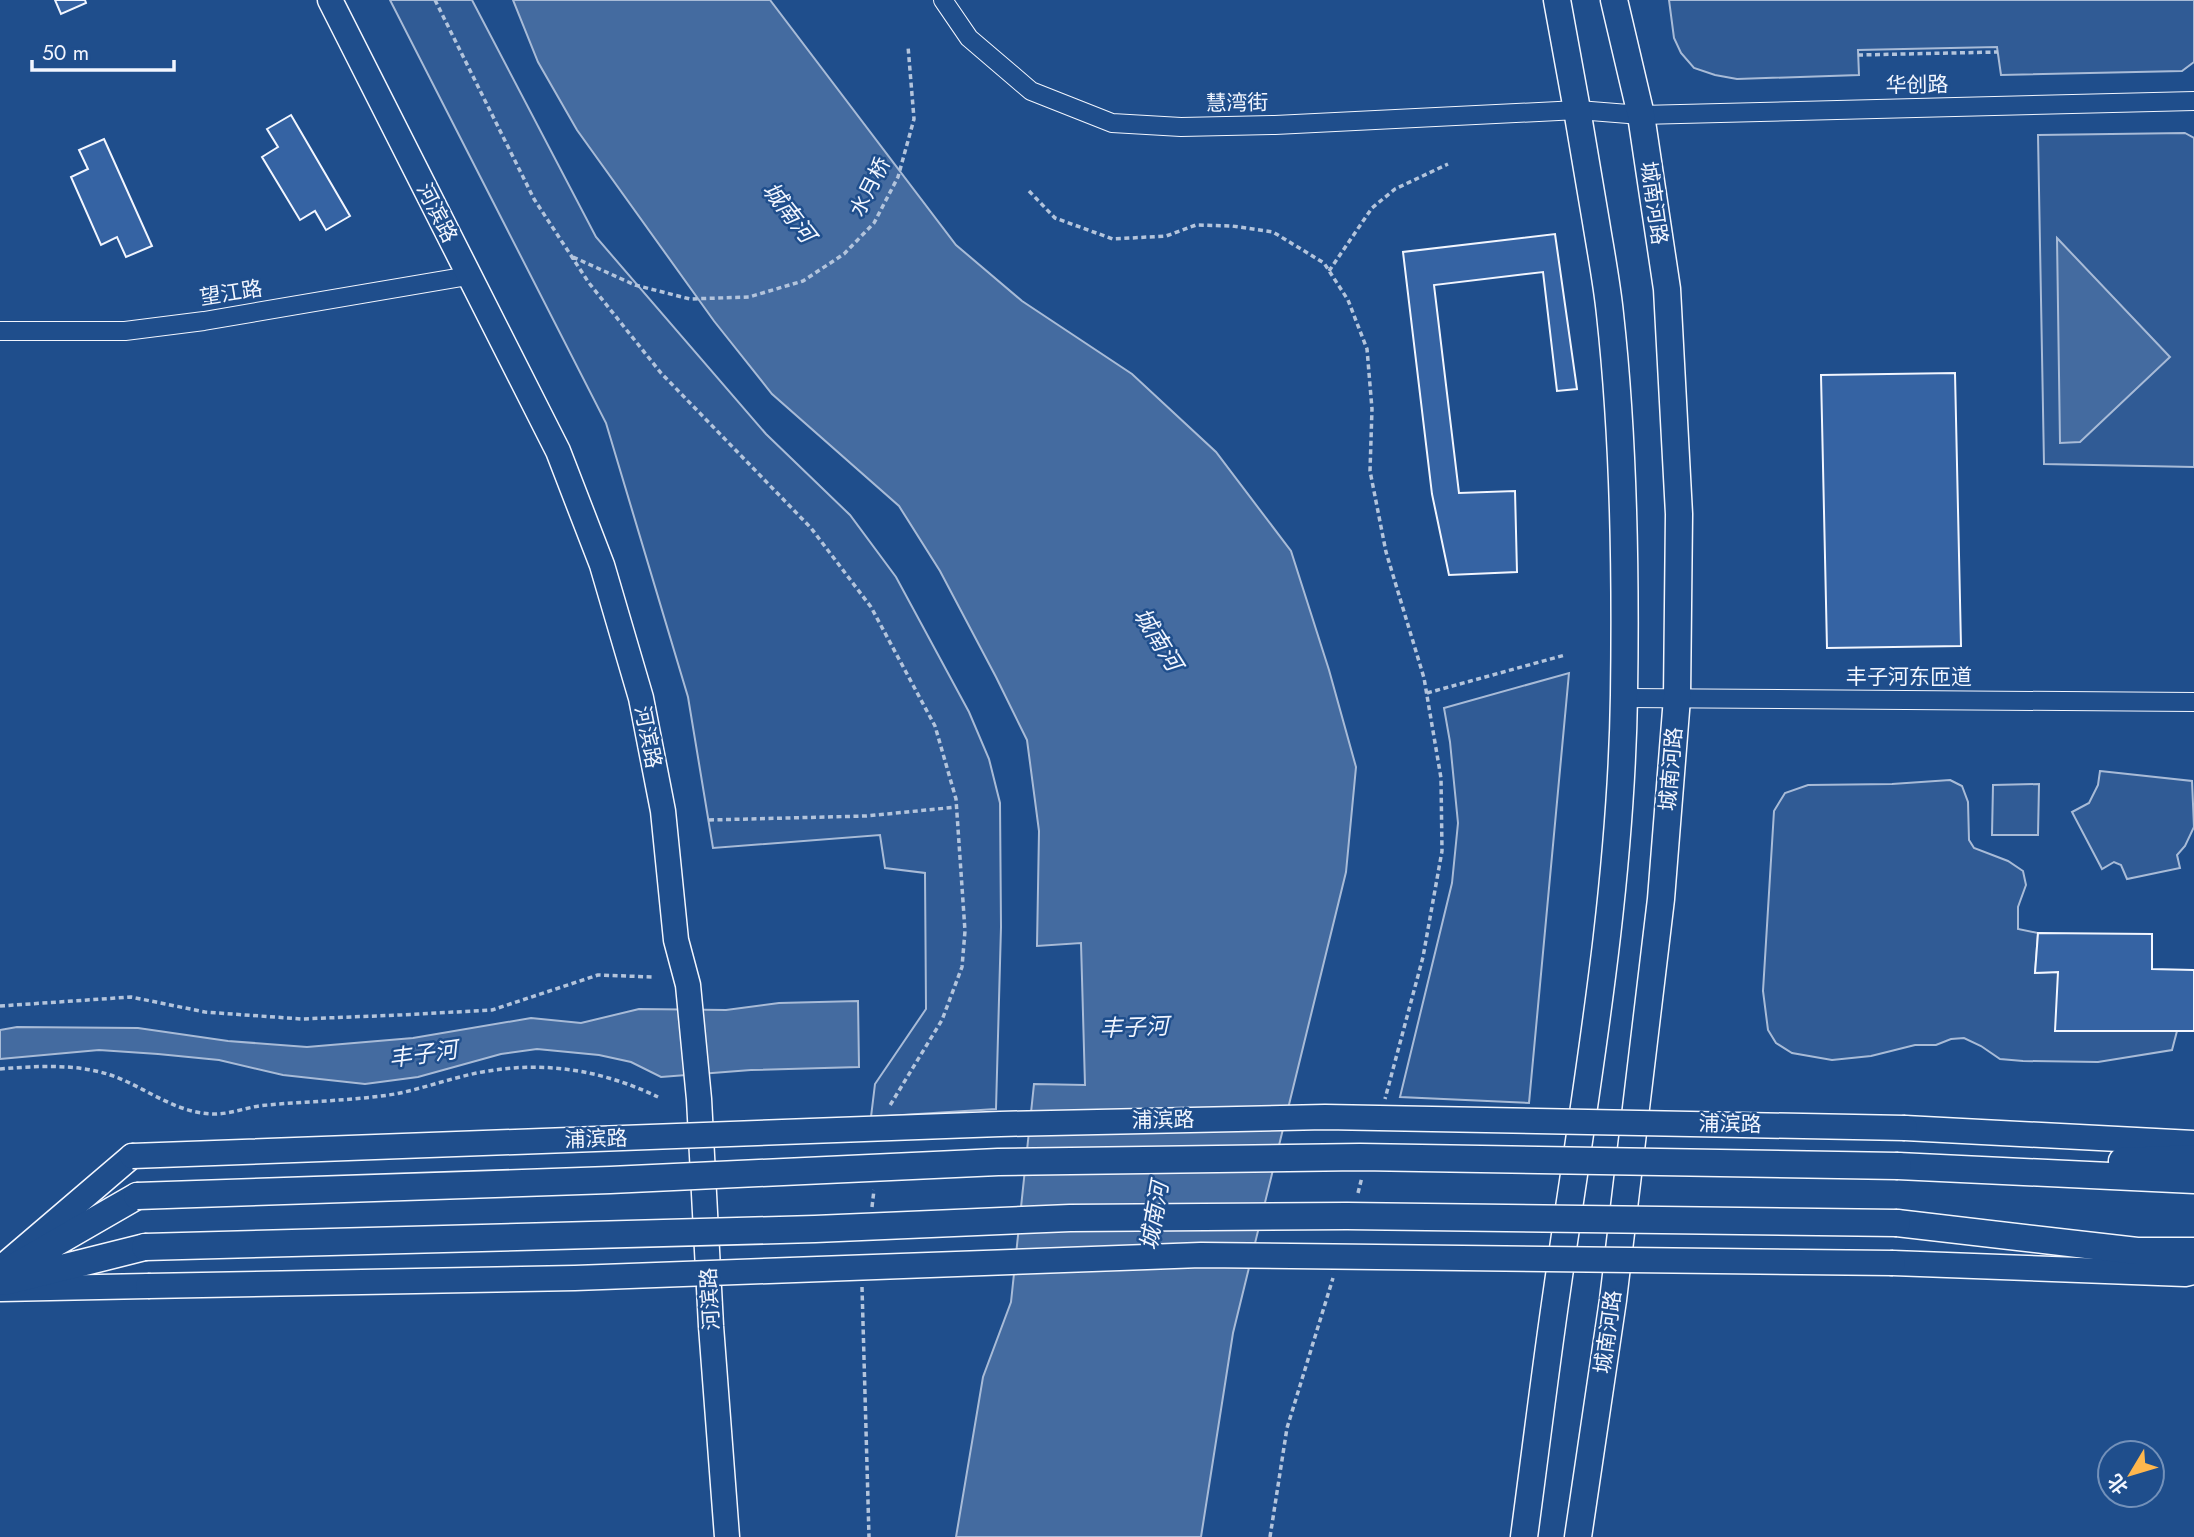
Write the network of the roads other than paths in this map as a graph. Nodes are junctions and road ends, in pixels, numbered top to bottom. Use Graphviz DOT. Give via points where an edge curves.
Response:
graph roads {
  1 [pos="330,0"];
  2 [pos="943,0"];
  3 [pos="1557,0"];
  4 [pos="1614,0"];
  5 [pos="2194,101"];
  6 [pos="1578,110"];
  7 [pos="1641,114"];
  8 [pos="468,276"];
  9 [pos="0,331"];
  10 [pos="1624,698"];
  11 [pos="1677,698"];
  12 [pos="2194,702"];
  13 [pos="2194,1143"];
  14 [pos="2194,1158"];
  15 [pos="1898,1166"];
  16 [pos="2194,1181"];
  17 [pos="2194,1251"];
  18 [pos="0,1269"];
  19 [pos="2194,1272"];
  20 [pos="0,1275"];
  21 [pos="0,1283"];
  22 [pos="0,1289"];
  23 [pos="727,1537"];
  24 [pos="1524,1537"];
  25 [pos="1578,1537"];
  1 -- 8 [label="street, 河滨路"];
  2 -- 6 [label="street, 慧湾街" via="969,38 1031,91 1112,123 1275,125"];
  3 -- 6 [label="main road"];
  4 -- 7 [label="main road, 城南河路"];
  5 -- 7 [label="street, 华创路"];
  6 -- 7 [label="street, 慧湾街"];
  6 -- 10 [label="main road" via="1610,312 1618,408"];
  7 -- 11 [label="main road, 城南河路" via="1667,289 1679,514"];
  8 -- 9 [label="street, 望江路" via="125,331"];
  8 -- 23 [label="street, 河滨路" via="558,451 602,565 643,711 663,811 676,940 688,985"];
  10 -- 11 [label="street, 丰子河东匝道"];
  10 -- 24 [label="main road" via="1604,961"];
  11 -- 12 [label="street, 丰子河东匝道"];
  11 -- 25 [label="main road, 城南河路" via="1661,900 1613,1300"];
  13 -- 18 [label="street, 浦滨路, bridge" via="1905,1128 1325,1117 999,1124 132,1156"];
  14 -- 15 [label="main road"];
  15 -- 16 [label="main road, 浦滨路"];
  15 -- 20 [label="main road, 浦滨路, bridge" via="1360,1157 998,1161 137,1196"];
  17 -- 21 [label="main road, bridge" via="2137,1251 1897,1223 1347,1216 1070,1218 145,1247"];
  19 -- 22 [label="street, bridge" via="1893,1262 1201,1255 575,1278"];
}
